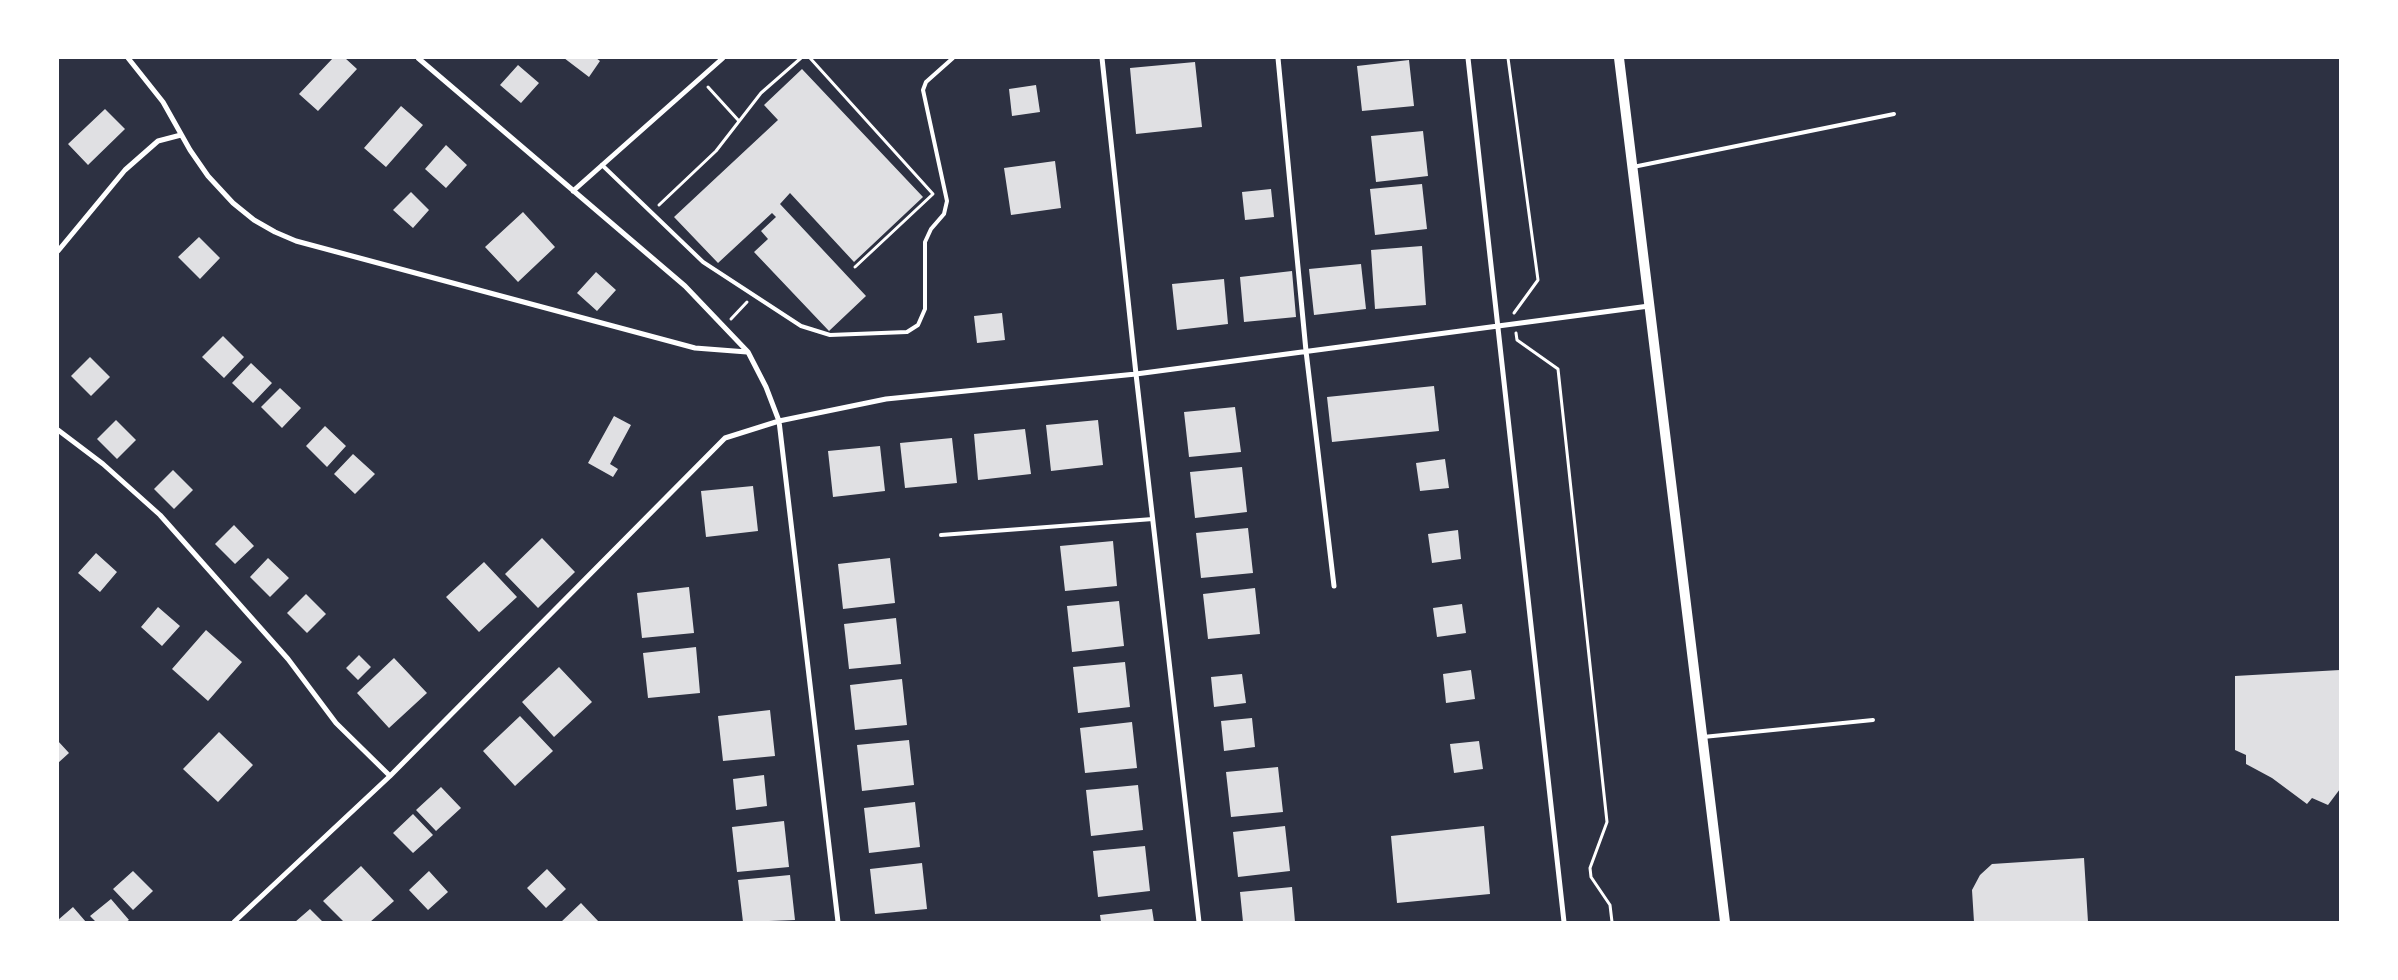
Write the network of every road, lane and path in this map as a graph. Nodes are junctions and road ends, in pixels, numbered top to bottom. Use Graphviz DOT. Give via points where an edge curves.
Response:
graph roads {
  1 [pos="128,58"];
  2 [pos="418,58"];
  3 [pos="723,58"];
  4 [pos="801,58"];
  5 [pos="810,58"];
  6 [pos="953,58"];
  7 [pos="1102,58"];
  8 [pos="1278,58"];
  9 [pos="1468,58"];
  10 [pos="1508,58"];
  11 [pos="1619,58"];
  12 [pos="700,78"];
  13 [pos="1894,114"];
  14 [pos="739,122"];
  15 [pos="181,135"];
  16 [pos="602,165"];
  17 [pos="1632,167"];
  18 [pos="573,191"];
  19 [pos="651,212"];
  20 [pos="58,251"];
  21 [pos="855,267"];
  22 [pos="753,295"];
  23 [pos="1650,306"];
  24 [pos="1513,323"];
  25 [pos="1499,325"];
  26 [pos="724,327"];
  27 [pos="1306,351"];
  28 [pos="748,352"];
  29 [pos="1136,374"];
  30 [pos="779,421"];
  31 [pos="58,430"];
  32 [pos="1153,519"];
  33 [pos="941,535"];
  34 [pos="1334,586"];
  35 [pos="1872,720"];
  36 [pos="1703,737"];
  37 [pos="390,776"];
  38 [pos="234,922"];
  39 [pos="838,922"];
  40 [pos="1199,922"];
  41 [pos="1564,922"];
  42 [pos="1612,922"];
  43 [pos="1726,922"];
  1 -- 15 [label="street" via="163,102"];
  2 -- 18 [label="street"];
  3 -- 12 [label="street"];
  4 -- 14 [label="path" via="761,93"];
  5 -- 21 [label="path" via="933,194"];
  6 -- 22 [label="lane" via="926,82 923,90 947,201 944,214 925,242 926,309 918,325 907,332 830,335 801,326"];
  7 -- 29 [label="street"];
  8 -- 27 [label="street"];
  9 -- 25 [label="street"];
  10 -- 24 [label="path" via="1538,280 1513,313"];
  11 -- 17 [label="main road"];
  12 -- 14 [label="path"];
  12 -- 16 [label="street"];
  13 -- 17 [label="lane"];
  14 -- 19 [label="path" via="716,151"];
  15 -- 20 [label="street" via="158,141 125,170"];
  15 -- 28 [label="street" via="208,176 233,203 254,220 296,241 695,348"];
  16 -- 18 [label="street"];
  16 -- 19 [label="lane"];
  17 -- 23 [label="main road"];
  18 -- 26 [label="street" via="685,286"];
  19 -- 22 [label="lane" via="703,262"];
  22 -- 26 [label="path"];
  23 -- 24 [label="street"];
  23 -- 36 [label="main road"];
  24 -- 25 [label="street"];
  24 -- 42 [label="path" via="1518,340 1558,369 1607,822 1590,868 1591,877 1610,906"];
  25 -- 27 [label="street"];
  25 -- 41 [label="street"];
  26 -- 28 [label="street"];
  27 -- 29 [label="street"];
  27 -- 34 [label="street"];
  28 -- 30 [label="street"];
  29 -- 30 [label="street" via="886,399"];
  29 -- 32 [label="street"];
  30 -- 37 [label="street" via="725,438"];
  30 -- 39 [label="street"];
  31 -- 37 [label="street" via="103,464 160,515 288,659 336,723"];
  32 -- 33 [label="lane"];
  32 -- 40 [label="street"];
  35 -- 36 [label="lane"];
  36 -- 43 [label="main road"];
  37 -- 38 [label="street"];
}
